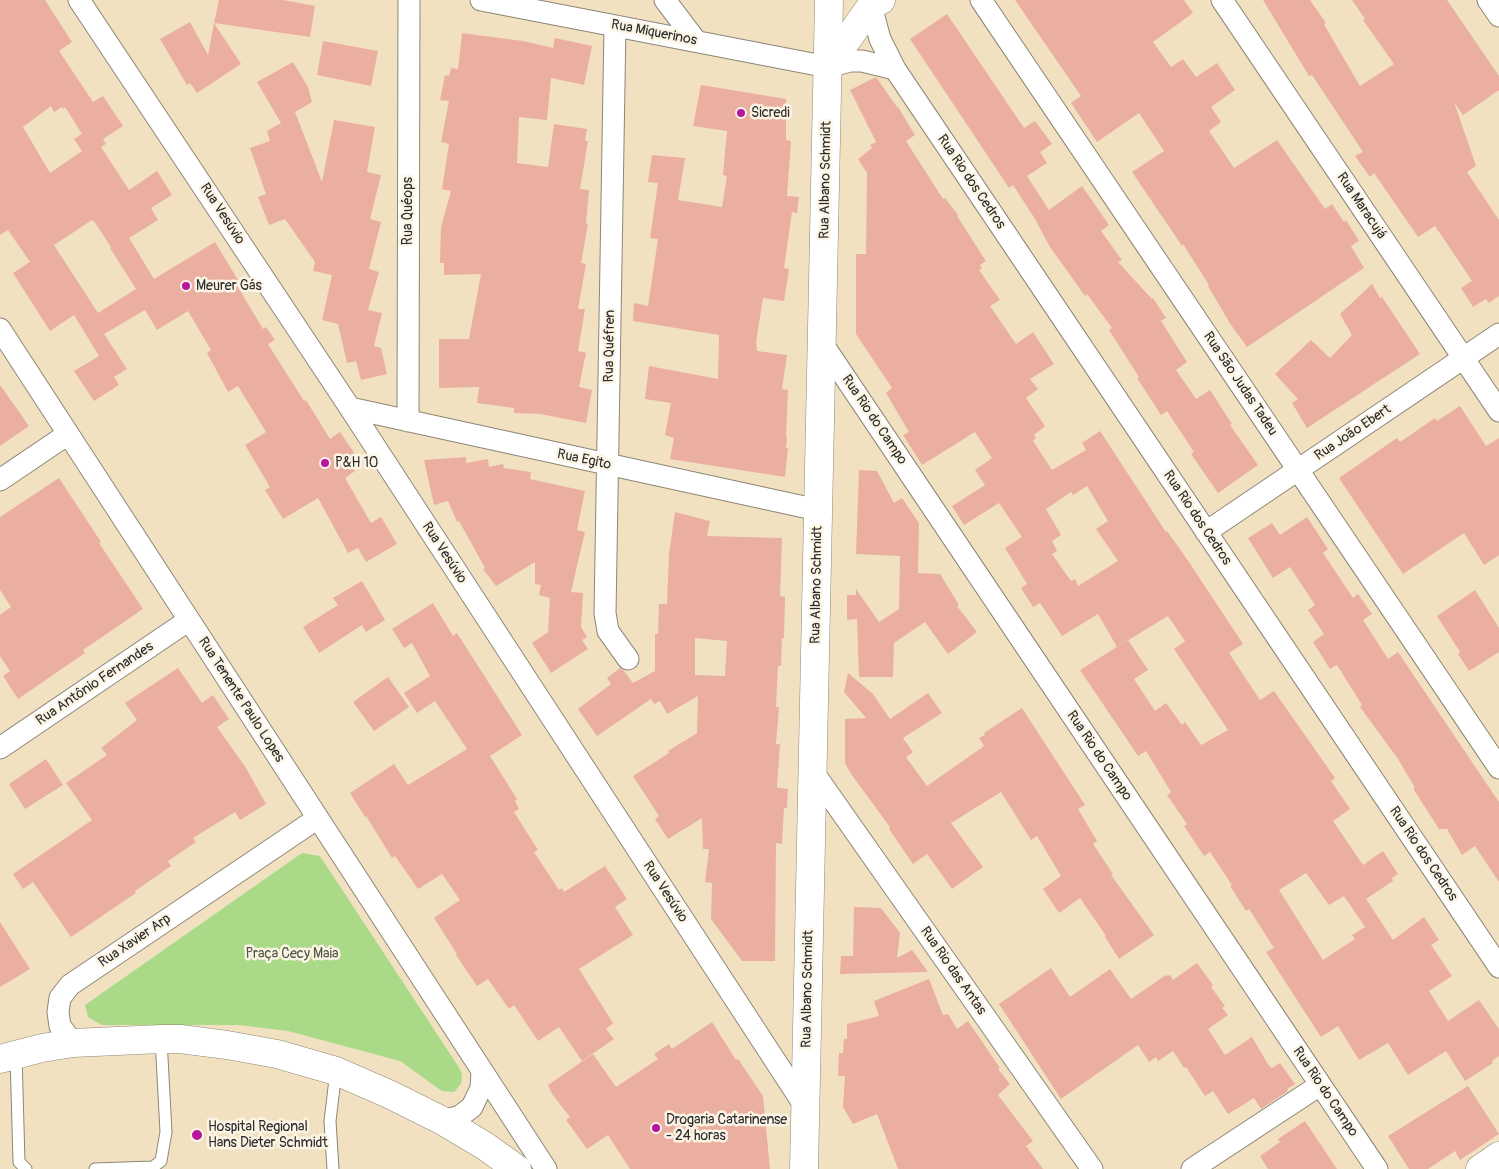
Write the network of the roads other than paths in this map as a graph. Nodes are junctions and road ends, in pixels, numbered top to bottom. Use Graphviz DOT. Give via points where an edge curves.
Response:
graph roads {
  1 [pos="79,0"];
  2 [pos="86,0"];
  3 [pos="408,0"];
  4 [pos="481,0"];
  5 [pos="665,0"];
  6 [pos="829,0"];
  7 [pos="981,0"];
  8 [pos="1222,0"];
  9 [pos="1488,0"];
  10 [pos="871,2"];
  11 [pos="1499,16"];
  12 [pos="97,26"];
  13 [pos="615,26"];
  14 [pos="696,41"];
  15 [pos="828,67"];
  16 [pos="895,69"];
  17 [pos="0,329"];
  18 [pos="1499,334"];
  19 [pos="822,343"];
  20 [pos="1464,358"];
  21 [pos="350,408"];
  22 [pos="1499,411"];
  23 [pos="408,421"];
  24 [pos="68,434"];
  25 [pos="608,465"];
  26 [pos="1298,470"];
  27 [pos="0,480"];
  28 [pos="818,510"];
  29 [pos="1206,532"];
  30 [pos="189,620"];
  31 [pos="628,659"];
  32 [pos="0,748"];
  33 [pos="1499,768"];
  34 [pos="814,773"];
  35 [pos="318,818"];
  36 [pos="1499,967"];
  37 [pos="161,1039"];
  38 [pos="73,1043"];
  39 [pos="8,1057"];
  40 [pos="336,1071"];
  41 [pos="482,1072"];
  42 [pos="1320,1085"];
  43 [pos="806,1108"];
  44 [pos="443,1121"];
  45 [pos="1499,1156"];
  46 [pos="26,1169"];
  47 [pos="96,1169"];
  48 [pos="333,1169"];
  49 [pos="518,1169"];
  50 [pos="546,1169"];
  51 [pos="804,1169"];
  52 [pos="1092,1169"];
  53 [pos="1192,1169"];
  54 [pos="1377,1169"];
  55 [pos="1480,1169"];
  1 -- 12 [label="street, Rua Vesúvio"];
  2 -- 12 [label="street"];
  3 -- 23 [label="street, Rua Quéops"];
  4 -- 13 [label="street, Rua Miquerinos"];
  5 -- 14 [label="street"];
  6 -- 15 [label="main road, Rua Albano Schmidt"];
  7 -- 26 [label="street, Rua São Judas Tadeu"];
  8 -- 20 [label="street, Rua Maracujá"];
  9 -- 11 [label="street"];
  10 -- 15 [label="main road"];
  10 -- 16 [label="street, Rua Rio dos Cedros" via="880,39"];
  12 -- 21 [label="street, Rua Vesúvio"];
  13 -- 14 [label="street, Rua Miquerinos"];
  13 -- 25 [label="street, Rua Quéfren"];
  14 -- 15 [label="street, Rua Miquerinos"];
  15 -- 16 [label="street" via="862,61"];
  15 -- 19 [label="main road, Rua Albano Schmidt"];
  16 -- 29 [label="street, Rua Rio dos Cedros"];
  17 -- 24 [label="street, Rua Tenente Paulo Lopes"];
  18 -- 20 [label="street, Rua João Ebert"];
  19 -- 28 [label="main road, Rua Albano Schmidt"];
  19 -- 42 [label="street, Rua Rio do Campo"];
  20 -- 22 [label="street, Rua Maracujá"];
  20 -- 26 [label="street, Rua João Ebert"];
  21 -- 23 [label="street, Rua Egito"];
  21 -- 43 [label="street, Rua Vesúvio"];
  23 -- 25 [label="street, Rua Egito"];
  24 -- 27 [label="street"];
  24 -- 30 [label="street, Rua Tenente Paulo Lopes"];
  25 -- 28 [label="street, Rua Egito"];
  25 -- 31 [label="street, Rua Quéfren" via="605,613 608,631"];
  26 -- 29 [label="street, Rua João Ebert"];
  26 -- 33 [label="street, Rua São Judas Tadeu"];
  28 -- 34 [label="main road, Rua Albano Schmidt"];
  29 -- 36 [label="street, Rua Rio dos Cedros"];
  30 -- 32 [label="street, Rua Antônio Fernandes"];
  30 -- 35 [label="street, Rua Tenente Paulo Lopes"];
  34 -- 43 [label="main road, Rua Albano Schmidt"];
  34 -- 52 [label="street, Rua Rio das Antas"];
  35 -- 38 [label="street, Rua Xavier Arp" via="70,985 60,998 58,1012 60,1026"];
  35 -- 41 [label="street, Rua Tenente Paulo Lopes"];
  37 -- 38 [label="main road"];
  37 -- 40 [label="main road" via="227,1044"];
  37 -- 47 [label="lane" via="166,1132 161,1161 153,1167"];
  38 -- 39 [label="main road"];
  39 -- 46 [label="lane" via="19,1162"];
  40 -- 44 [label="main road"];
  40 -- 48 [label="lane" via="330,1121"];
  41 -- 44 [label="street" via="481,1088 472,1106 460,1116"];
  41 -- 50 [label="street, Rua Tenente Paulo Lopes"];
  42 -- 53 [label="street"];
  42 -- 54 [label="street, Rua Rio do Campo"];
  43 -- 51 [label="main road, Rua Albano Schmidt"];
  44 -- 49 [label="main road"];
  45 -- 55 [label="main road"];
}
